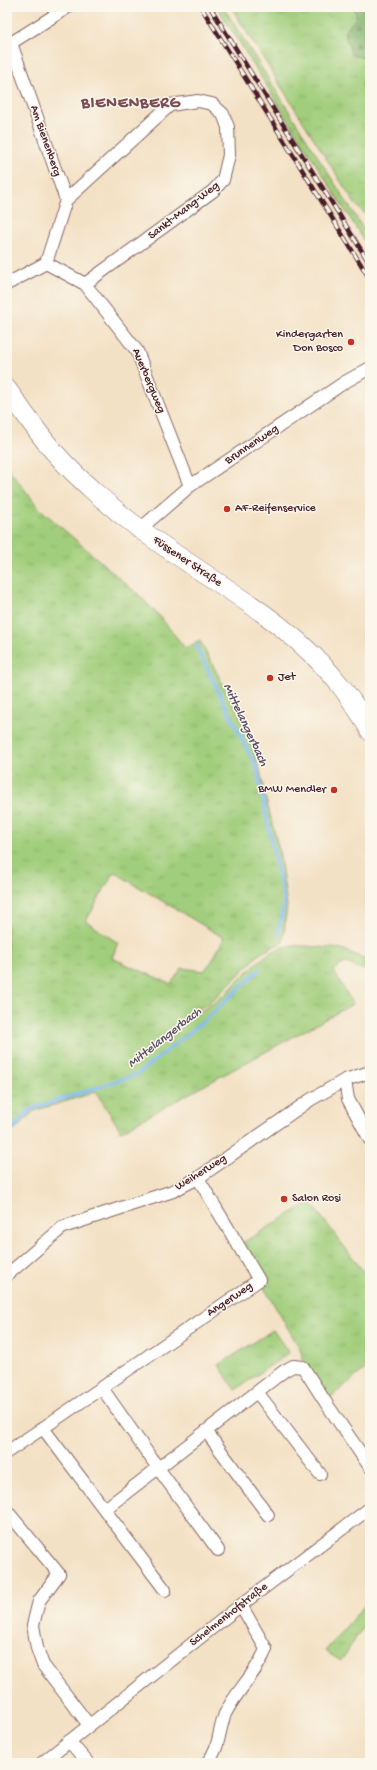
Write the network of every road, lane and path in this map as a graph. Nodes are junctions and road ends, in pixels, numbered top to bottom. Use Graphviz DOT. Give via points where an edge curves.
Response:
graph roads {
  1 [pos="68,7"];
  2 [pos="66,200"];
  3 [pos="46,263"];
  4 [pos="7,284"];
  5 [pos="86,284"];
  6 [pos="370,368"];
  7 [pos="7,389"];
  8 [pos="190,486"];
  9 [pos="140,529"];
  10 [pos="370,731"];
  11 [pos="370,1072"];
  12 [pos="345,1080"];
  13 [pos="370,1140"];
  14 [pos="198,1178"];
  15 [pos="7,1275"];
  16 [pos="102,1388"];
  17 [pos="257,1392"];
  18 [pos="43,1428"];
  19 [pos="206,1431"];
  20 [pos="7,1452"];
  21 [pos="158,1468"];
  22 [pos="370,1468"];
  23 [pos="320,1474"];
  24 [pos="370,1476"];
  25 [pos="370,1508"];
  26 [pos="105,1509"];
  27 [pos="7,1511"];
  28 [pos="268,1515"];
  29 [pos="218,1550"];
  30 [pos="165,1590"];
  31 [pos="241,1605"];
  32 [pos="89,1725"];
  33 [pos="69,1741"];
  34 [pos="42,1763"];
  35 [pos="88,1763"];
  36 [pos="207,1763"];
  1 -- 2 [label="street, Am Bienenberg" via="11,43"];
  2 -- 3 [label="street"];
  2 -- 5 [label="street, Sankt-Mang-Weg" via="170,105 198,101 212,104 223,114 228,127 229,155 223,180 213,191"];
  3 -- 4 [label="street"];
  3 -- 5 [label="street, Auerbergweg"];
  5 -- 8 [label="street, Auerbergweg" via="137,351"];
  6 -- 8 [label="street, Brunnenweg"];
  7 -- 9 [label="main road, Füssener Straße" via="57,455"];
  8 -- 9 [label="street, Brunnenweg"];
  9 -- 10 [label="main road, Füssener Straße" via="293,636 327,668 355,705"];
  11 -- 12 [label="street, Weiherweg"];
  12 -- 13 [label="street" via="348,1100"];
  12 -- 14 [label="street, Weiherweg" via="310,1100"];
  14 -- 15 [label="street, Weiherweg" via="173,1191 63,1227"];
  14 -- 16 [label="street, Angerweg" via="259,1280"];
  16 -- 18 [label="street, Angerweg"];
  16 -- 21 [label="street"];
  17 -- 19 [label="street"];
  17 -- 22 [label="street" via="293,1366 303,1367"];
  17 -- 23 [label="street"];
  18 -- 20 [label="street, Angerweg"];
  18 -- 26 [label="street"];
  19 -- 21 [label="street"];
  19 -- 28 [label="street"];
  21 -- 26 [label="street"];
  21 -- 29 [label="street"];
  22 -- 24 [label="street"];
  25 -- 31 [label="street, Schelmenhofstraße"];
  26 -- 30 [label="street"];
  27 -- 32 [label="street" via="59,1574 39,1601 34,1625 37,1648 43,1666"];
  31 -- 32 [label="street, Schelmenhofstraße"];
  31 -- 36 [label="street" via="266,1648 261,1662 225,1715 218,1746"];
  32 -- 33 [label="street, Schelmenhofstraße"];
  33 -- 34 [label="street, Schelmenhofstraße"];
  33 -- 35 [label="street"];
}
